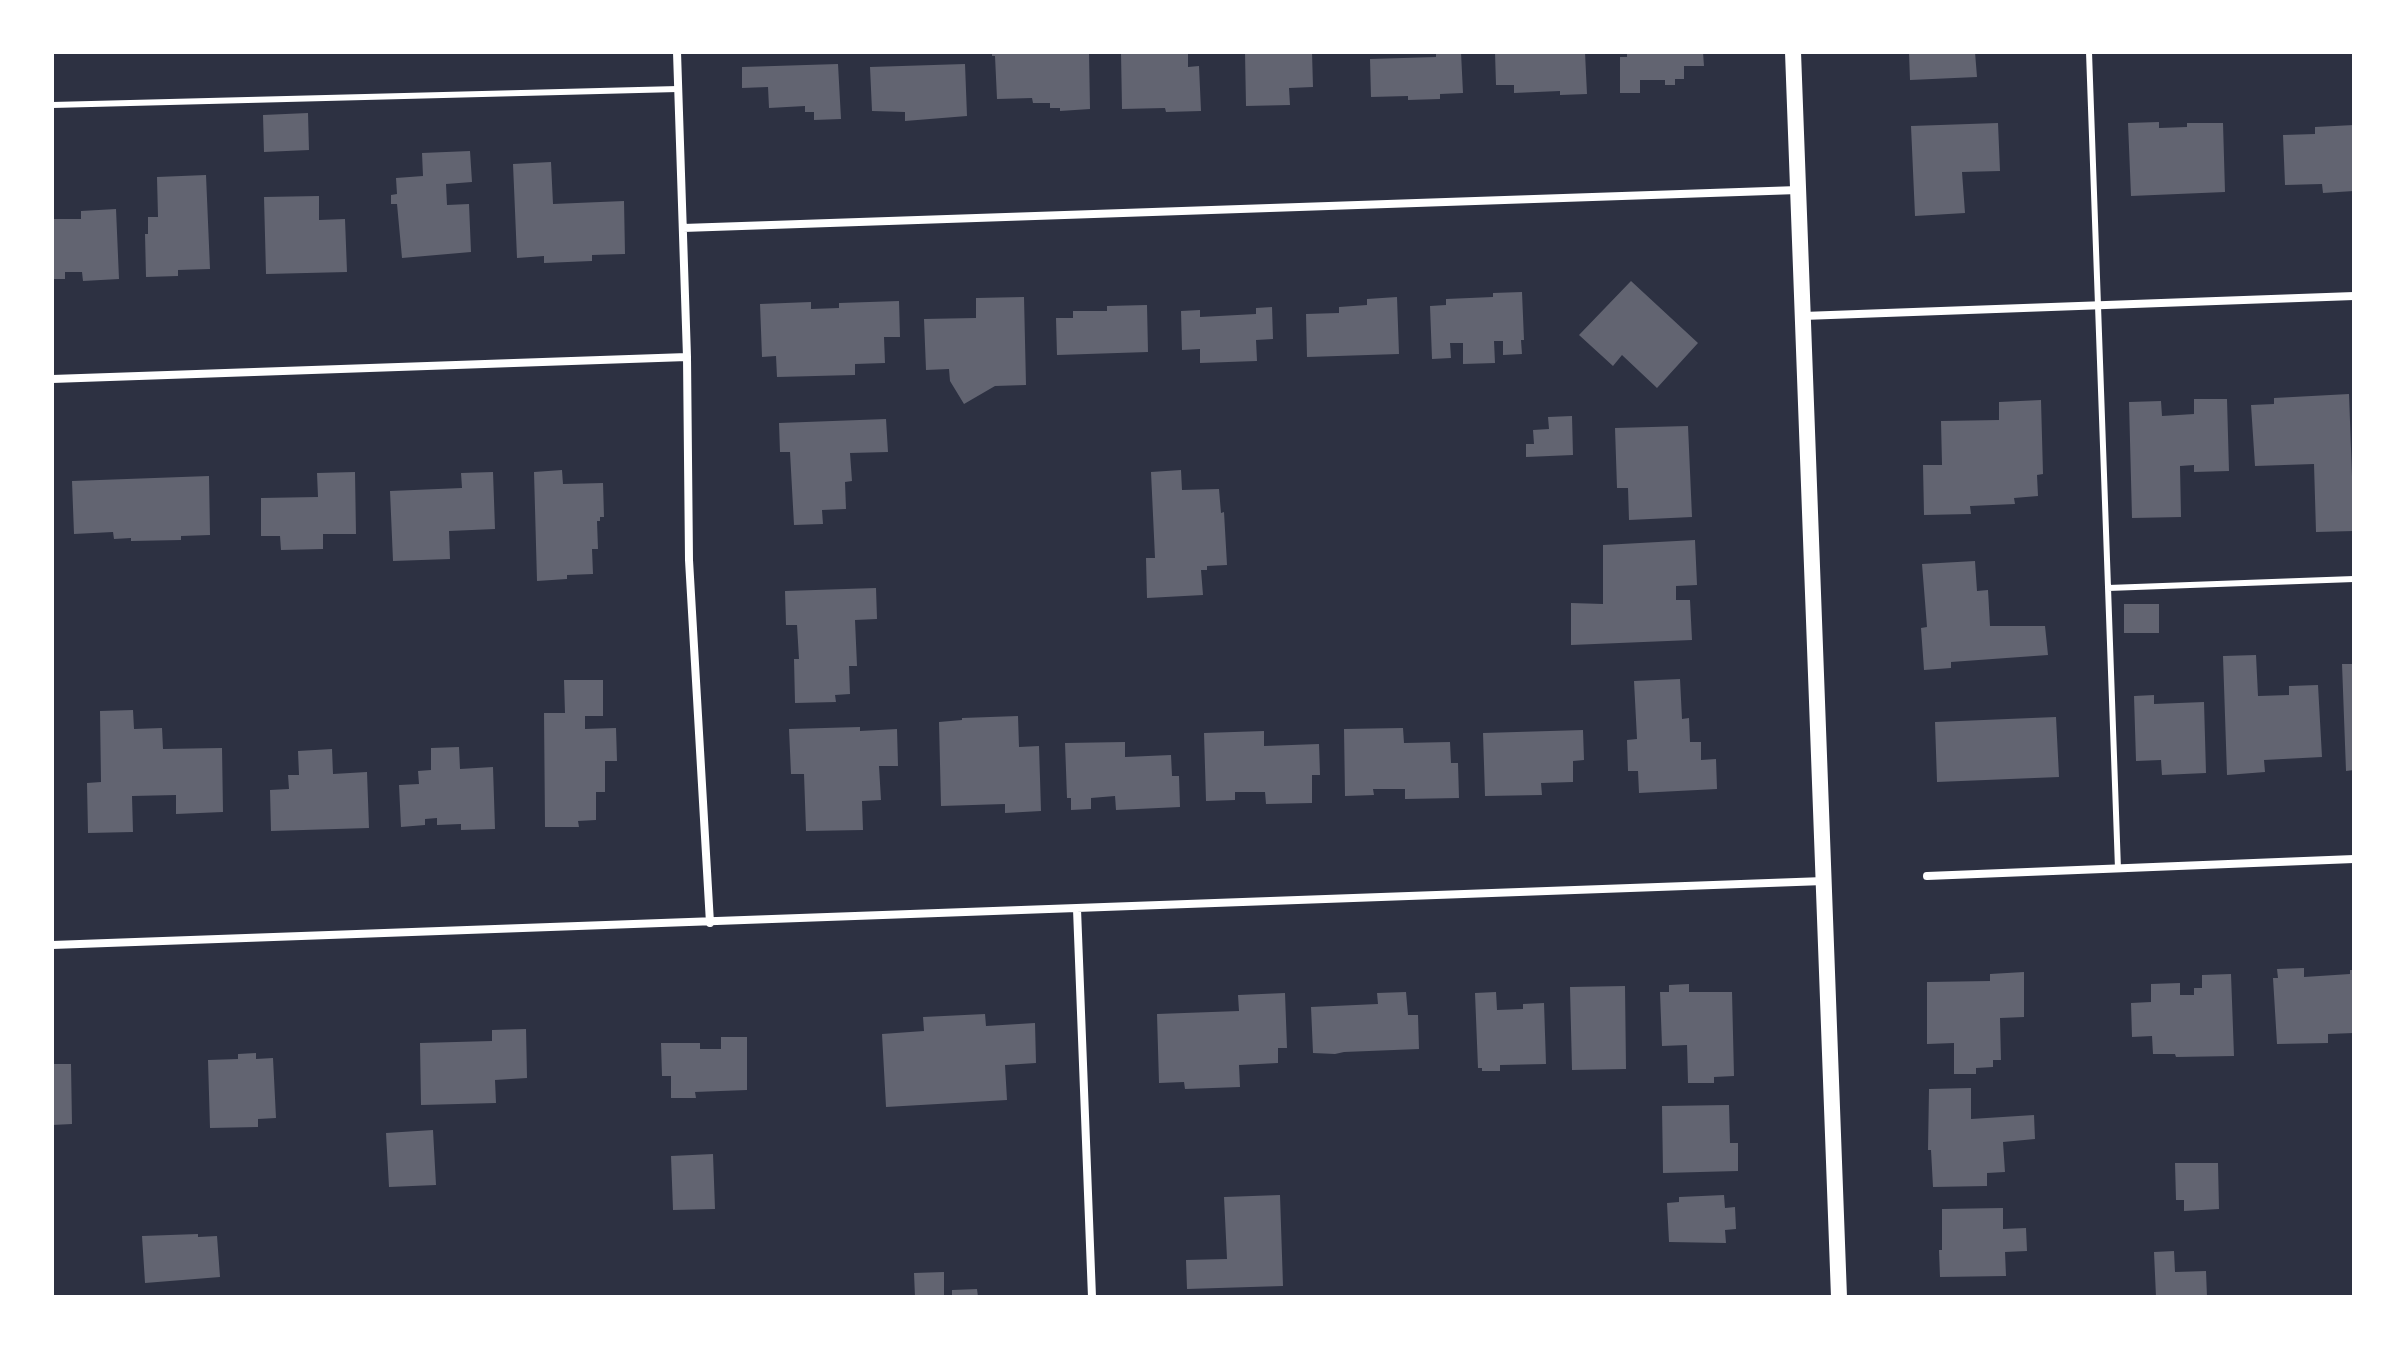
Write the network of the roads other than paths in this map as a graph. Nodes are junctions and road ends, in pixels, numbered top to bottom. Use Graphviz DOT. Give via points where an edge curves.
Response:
graph roads {
  1 [pos="677,52"];
  2 [pos="1793,52"];
  3 [pos="2089,52"];
  4 [pos="678,89"];
  5 [pos="52,105"];
  6 [pos="1798,190"];
  7 [pos="683,228"];
  8 [pos="2354,296"];
  9 [pos="2098,305"];
  10 [pos="1803,316"];
  11 [pos="687,357"];
  12 [pos="52,379"];
  13 [pos="2354,579"];
  14 [pos="2108,588"];
  15 [pos="2354,859"];
  16 [pos="2118,869"];
  17 [pos="1927,876"];
  18 [pos="1825,881"];
  19 [pos="1077,909"];
  20 [pos="710,923"];
  21 [pos="52,945"];
  22 [pos="1092,1297"];
  23 [pos="1839,1297"];
  1 -- 4 [label="street"];
  2 -- 6 [label="main road"];
  3 -- 9 [label="lane"];
  4 -- 5 [label="lane"];
  4 -- 7 [label="street"];
  6 -- 7 [label="street"];
  6 -- 10 [label="main road"];
  7 -- 11 [label="street"];
  8 -- 9 [label="street"];
  9 -- 10 [label="street"];
  9 -- 14 [label="lane"];
  10 -- 18 [label="main road"];
  11 -- 12 [label="street"];
  11 -- 20 [label="street" via="689,560"];
  13 -- 14 [label="lane"];
  14 -- 16 [label="lane"];
  15 -- 16 [label="street"];
  16 -- 17 [label="street"];
  18 -- 19 [label="street"];
  18 -- 23 [label="main road"];
  19 -- 20 [label="street"];
  19 -- 22 [label="street"];
  20 -- 21 [label="street"];
}
